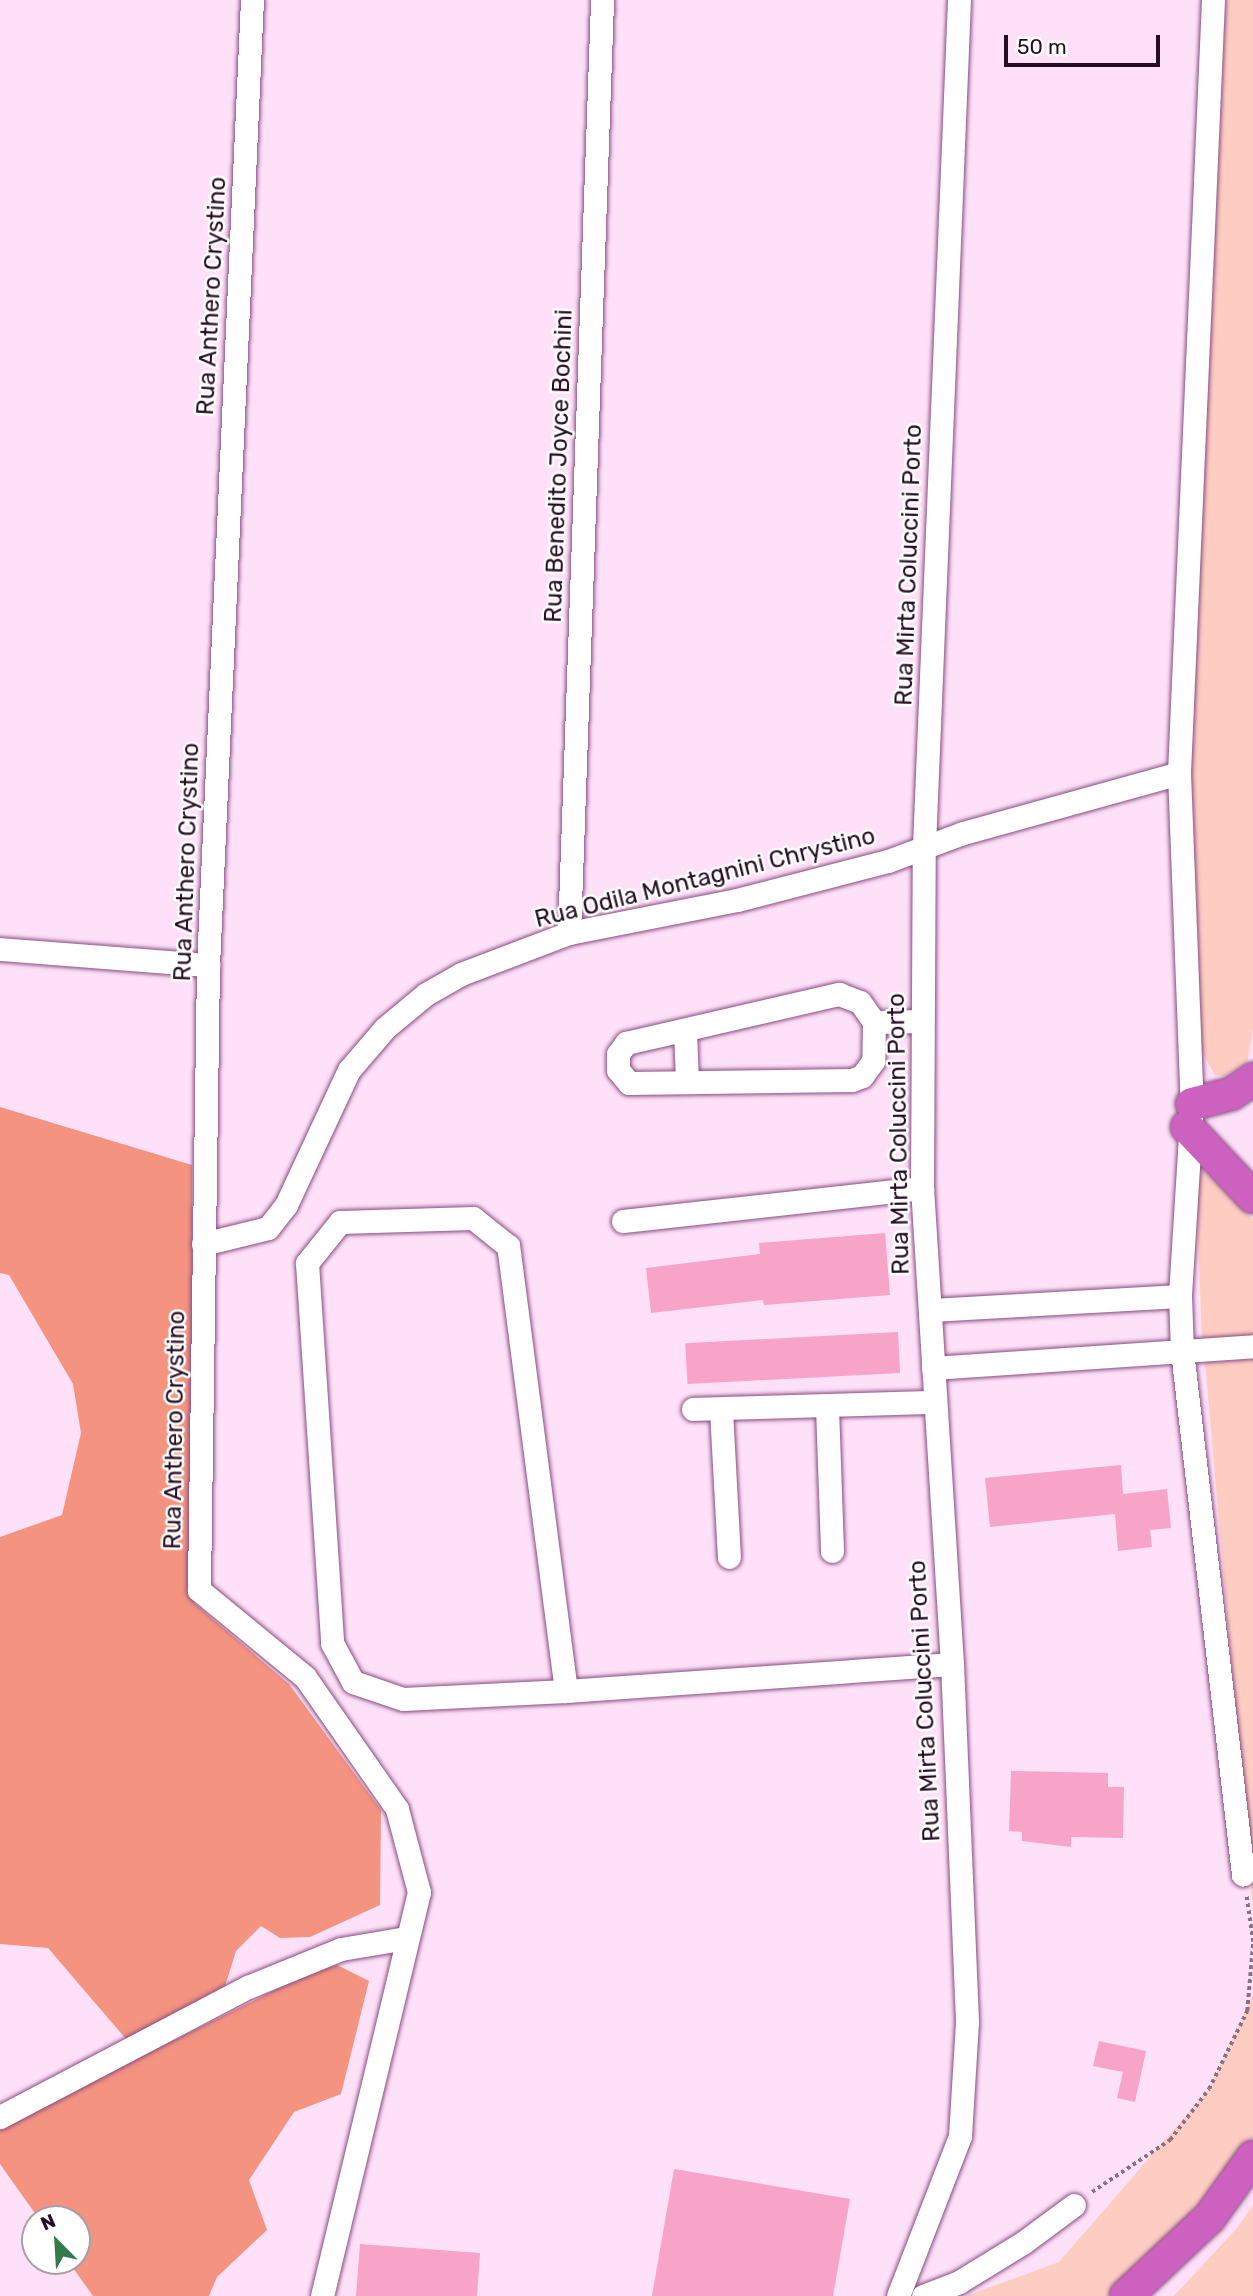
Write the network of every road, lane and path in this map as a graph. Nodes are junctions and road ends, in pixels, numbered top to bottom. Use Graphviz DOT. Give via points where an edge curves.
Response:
graph roads {
  1 [pos="252,0"];
  2 [pos="602,0"];
  3 [pos="959,0"];
  4 [pos="1213,0"];
  5 [pos="1179,773"];
  6 [pos="924,846"];
  7 [pos="569,933"];
  8 [pos="0,949"];
  9 [pos="208,965"];
  10 [pos="922,1021"];
  11 [pos="873,1022"];
  12 [pos="685,1030"];
  13 [pos="1253,1079"];
  14 [pos="687,1082"];
  15 [pos="1189,1115"];
  16 [pos="922,1188"];
  17 [pos="1253,1197"];
  18 [pos="623,1221"];
  19 [pos="203,1244"];
  20 [pos="1180,1296"];
  21 [pos="931,1310"];
  22 [pos="1253,1346"];
  23 [pos="1182,1351"];
  24 [pos="933,1368"];
  25 [pos="934,1402"];
  26 [pos="827,1407"];
  27 [pos="693,1409"];
  28 [pos="721,1410"];
  29 [pos="832,1551"];
  30 [pos="729,1557"];
  31 [pos="952,1664"];
  32 [pos="566,1691"];
  33 [pos="1243,1874"];
  34 [pos="407,1938"];
  35 [pos="0,2117"];
  36 [pos="1253,2157"];
  37 [pos="1074,2205"];
  38 [pos="322,2296"];
  39 [pos="898,2296"];
  40 [pos="923,2296"];
  41 [pos="1126,2296"];
  1 -- 9 [label="street, Rua Anthero Crystino"];
  2 -- 7 [label="street, Rua Benedito Joyce Bochini"];
  3 -- 6 [label="street, Rua Mirta Coluccini Porto"];
  4 -- 5 [label="street"];
  5 -- 6 [label="street, Rua Odila Montagnini Chrystino"];
  5 -- 15 [label="street"];
  6 -- 7 [label="street, Rua Odila Montagnini Chrystino" via="888,861 737,900"];
  6 -- 10 [label="street, Rua Mirta Coluccini Porto"];
  7 -- 19 [label="street, Rua Odila Montagnini Chrystino" via="461,974 385,1028 349,1070 278,1218 252,1235"];
  8 -- 9 [label="street"];
  9 -- 19 [label="street, Rua Anthero Crystino"];
  10 -- 11 [label="street"];
  10 -- 16 [label="street, Rua Mirta Coluccini Porto"];
  11 -- 12 [label="street" via="860,1002 839,994"];
  11 -- 14 [label="street" via="873,1061 862,1076 852,1080"];
  12 -- 14 [label="street"];
  12 -- 14 [label="street" via="626,1043 618,1054 618,1070 628,1083"];
  13 -- 15 [label="highway"];
  15 -- 17 [label="highway"];
  15 -- 20 [label="street"];
  16 -- 18 [label="street"];
  16 -- 21 [label="street, Rua Mirta Coluccini Porto"];
  19 -- 34 [label="street, Rua Anthero Crystino" via="199,1590 305,1677 397,1810 419,1892"];
  20 -- 21 [label="street"];
  20 -- 23 [label="street"];
  21 -- 24 [label="street, Rua Mirta Coluccini Porto"];
  22 -- 23 [label="street"];
  23 -- 24 [label="street"];
  23 -- 33 [label="street"];
  24 -- 25 [label="street, Rua Mirta Coluccini Porto"];
  25 -- 26 [label="street"];
  25 -- 31 [label="street, Rua Mirta Coluccini Porto"];
  26 -- 28 [label="street"];
  26 -- 29 [label="street"];
  27 -- 28 [label="street"];
  28 -- 30 [label="street"];
  31 -- 32 [label="street"];
  31 -- 39 [label="street, Rua Mirta Coluccini Porto" via="967,2021 961,2123 947,2178"];
  32 -- 32 [label="street" via="508,1246 473,1217 340,1222 307,1263 332,1643 353,1682 403,1699"];
  33 -- 37 [label="path" via="1253,1942 1247,2011 1209,2089 1170,2140"];
  34 -- 35 [label="street" via="341,1949 248,1987"];
  34 -- 38 [label="street"];
  36 -- 41 [label="highway" via="1210,2217"];
  37 -- 40 [label="street" via="959,2282"];
}
